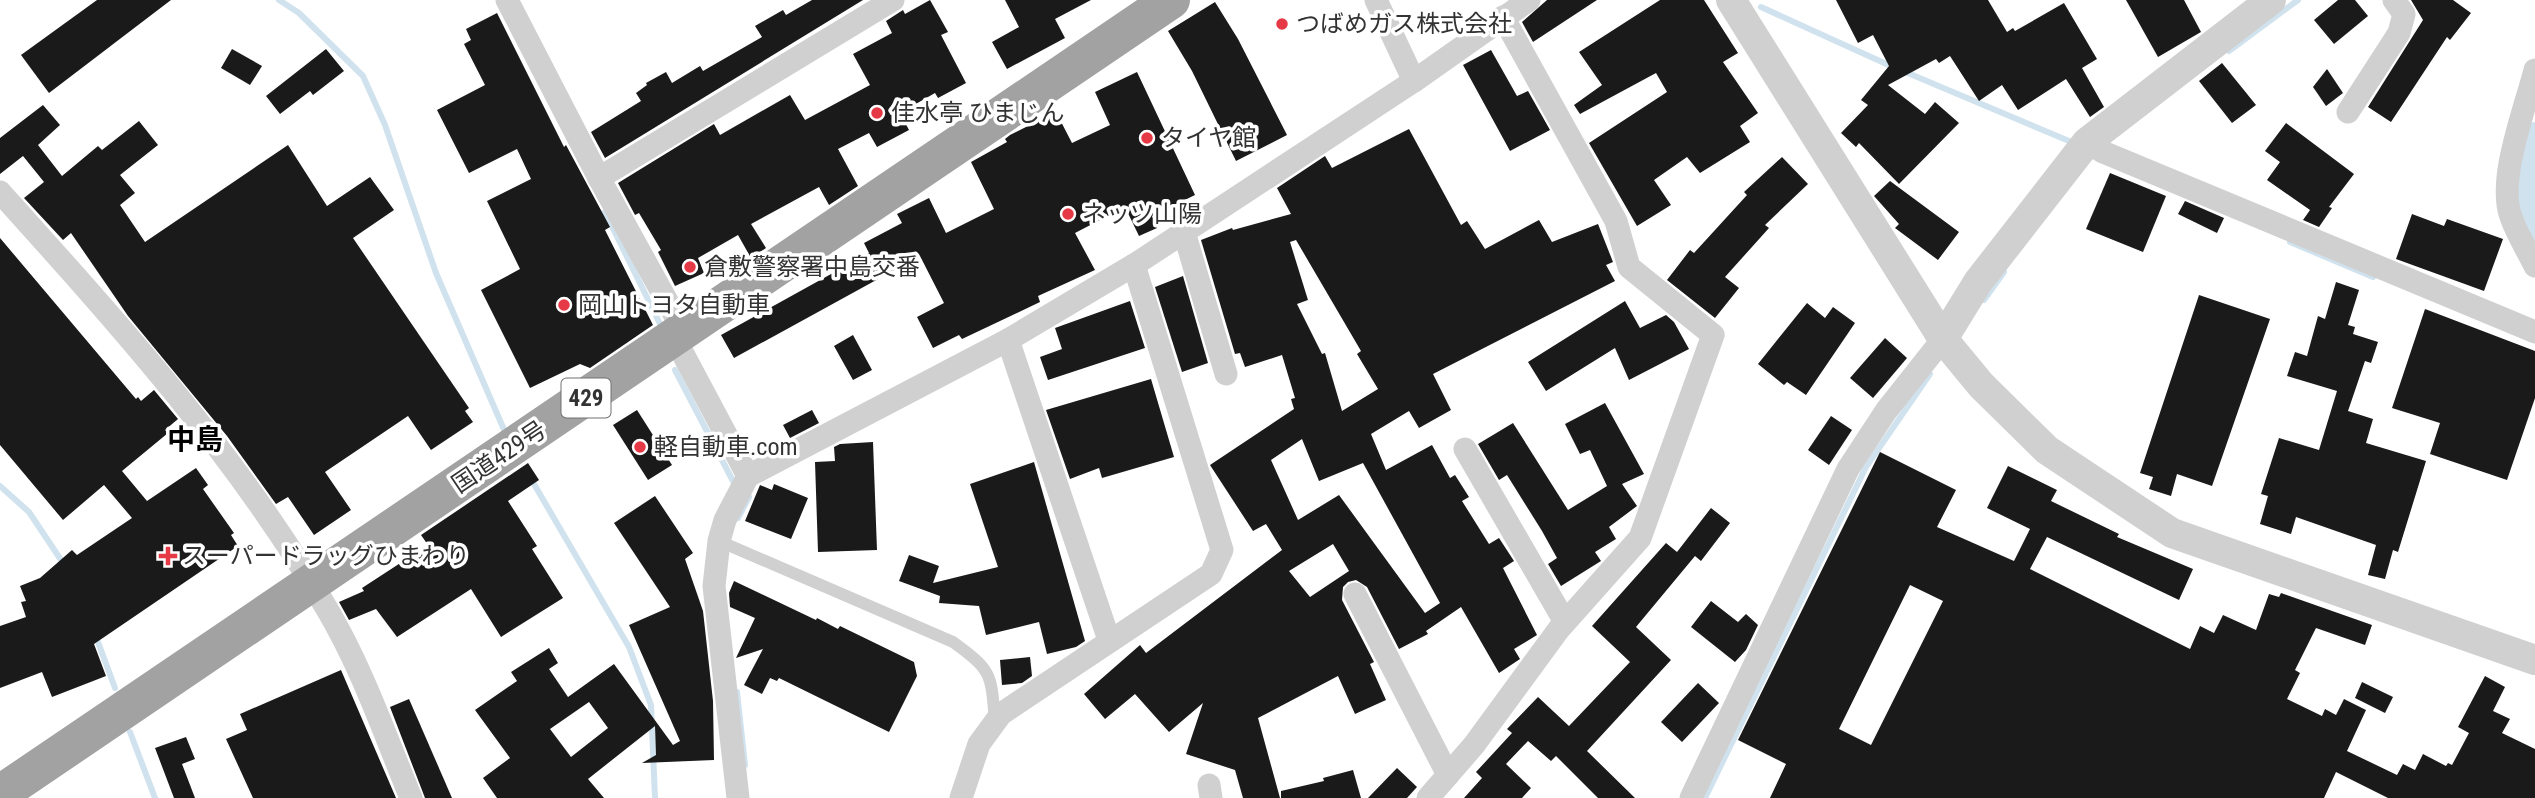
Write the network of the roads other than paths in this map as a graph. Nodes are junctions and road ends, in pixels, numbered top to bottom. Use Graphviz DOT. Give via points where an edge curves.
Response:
graph roads {
  1 [pos="507,0"];
  2 [pos="893,0"];
  3 [pos="1171,0"];
  4 [pos="1376,0"];
  5 [pos="1529,0"];
  6 [pos="1731,0"];
  7 [pos="2271,0"];
  8 [pos="2394,0"];
  9 [pos="1503,17"];
  10 [pos="2535,70"];
  11 [pos="1415,81"];
  12 [pos="2348,112"];
  13 [pos="2095,147"];
  14 [pos="599,178"];
  15 [pos="0,192"];
  16 [pos="1184,232"];
  17 [pos="1134,265"];
  18 [pos="2535,266"];
  19 [pos="2535,332"];
  20 [pos="679,336"];
  21 [pos="1943,339"];
  22 [pos="1008,340"];
  23 [pos="1226,374"];
  24 [pos="1465,449"];
  25 [pos="748,476"];
  26 [pos="719,541"];
  27 [pos="311,584"];
  28 [pos="1355,594"];
  29 [pos="1565,622"];
  30 [pos="1109,640"];
  31 [pos="2535,660"];
  32 [pos="995,723"];
  33 [pos="1448,775"];
  34 [pos="0,794"];
  35 [pos="411,798"];
  36 [pos="738,798"];
  37 [pos="961,798"];
  38 [pos="1428,798"];
  39 [pos="1691,798"];
  1 -- 14 [label="street"];
  2 -- 14 [label="street"];
  3 -- 20 [label="highway, 国道429号 / 429"];
  4 -- 11 [label="street"];
  5 -- 9 [label="street"];
  6 -- 21 [label="street"];
  7 -- 13 [label="street"];
  8 -- 12 [label="street" via="2404,14 2399,33"];
  9 -- 11 [label="street"];
  9 -- 29 [label="street" via="1616,221 1629,267 1713,335 1640,538"];
  10 -- 18 [label="street" via="2509,171 2508,194 2511,215"];
  11 -- 16 [label="street"];
  13 -- 19 [label="street"];
  13 -- 21 [label="street" via="1978,282"];
  14 -- 20 [label="street"];
  15 -- 27 [label="street" via="194,415"];
  16 -- 17 [label="street"];
  16 -- 23 [label="street"];
  17 -- 22 [label="street"];
  17 -- 30 [label="street" via="1222,550 1211,574"];
  20 -- 25 [label="street"];
  20 -- 27 [label="highway, 国道429号 / 429"];
  21 -- 31 [label="street" via="1981,385 2047,450 2172,533"];
  21 -- 39 [label="street" via="1886,411 1849,469"];
  22 -- 25 [label="street"];
  22 -- 30 [label="street"];
  24 -- 29 [label="street"];
  25 -- 26 [label="street"];
  26 -- 32 [label="lane" via="953,642 982,663 991,684"];
  26 -- 36 [label="street" via="714,586"];
  27 -- 34 [label="highway, 国道429号 / 429"];
  27 -- 35 [label="street" via="355,662"];
  28 -- 33 [label="street"];
  29 -- 33 [label="street"];
  30 -- 32 [label="street" via="1001,714"];
  32 -- 37 [label="street" via="979,744"];
  33 -- 38 [label="street"];
}
